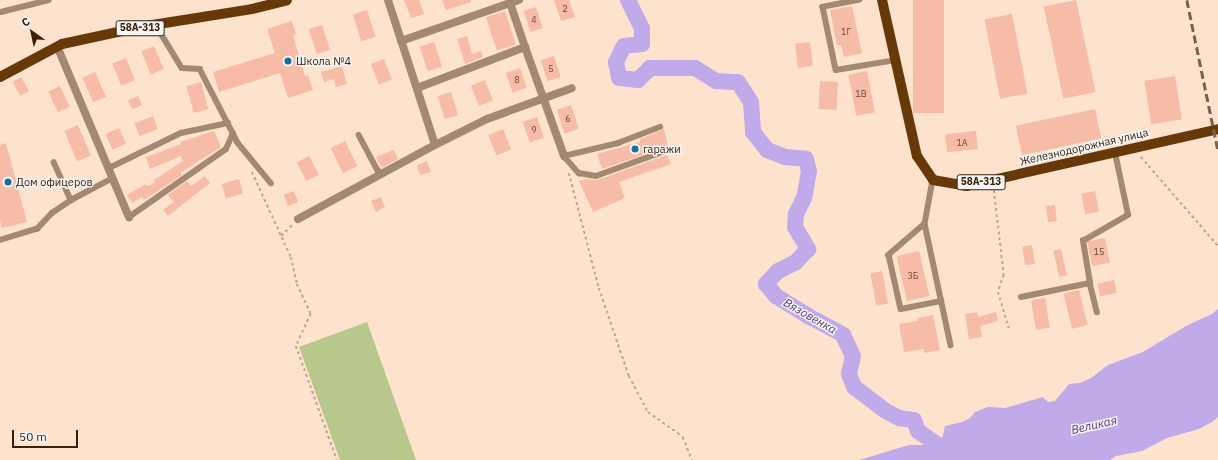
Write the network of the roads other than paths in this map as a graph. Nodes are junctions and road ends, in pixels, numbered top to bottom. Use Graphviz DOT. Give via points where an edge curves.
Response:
graph roads {
  1 [pos="49,0"];
  2 [pos="287,0"];
  3 [pos="388,0"];
  4 [pos="519,0"];
  5 [pos="860,0"];
  6 [pos="882,0"];
  7 [pos="510,3"];
  8 [pos="1,12"];
  9 [pos="156,25"];
  10 [pos="401,41"];
  11 [pos="57,46"];
  12 [pos="526,47"];
  13 [pos="896,60"];
  14 [pos="0,77"];
  15 [pos="417,88"];
  16 [pos="572,88"];
  17 [pos="544,99"];
  18 [pos="228,122"];
  19 [pos="660,127"];
  20 [pos="1215,130"];
  21 [pos="233,133"];
  22 [pos="359,135"];
  23 [pos="436,145"];
  24 [pos="668,150"];
  25 [pos="1115,152"];
  26 [pos="564,156"];
  27 [pos="54,162"];
  28 [pos="109,168"];
  29 [pos="382,174"];
  30 [pos="113,178"];
  31 [pos="934,180"];
  32 [pos="271,183"];
  33 [pos="71,200"];
  34 [pos="129,217"];
  35 [pos="298,219"];
  36 [pos="925,224"];
  37 [pos="0,240"];
  38 [pos="1090,283"];
  39 [pos="1021,297"];
  40 [pos="941,301"];
  41 [pos="1097,312"];
  42 [pos="951,345"];
  1 -- 8 [label="lane"];
  2 -- 9 [label="main road, 58А-313" via="252,10"];
  3 -- 10 [label="street"];
  4 -- 7 [label="street"];
  5 -- 13 [label="lane" via="823,7 836,70"];
  6 -- 13 [label="main road"];
  7 -- 10 [label="street"];
  7 -- 12 [label="street"];
  9 -- 11 [label="main road, 58А-313"];
  9 -- 18 [label="lane" via="182,68 200,70"];
  10 -- 15 [label="street"];
  11 -- 14 [label="main road, 58А-313"];
  11 -- 28 [label="street"];
  12 -- 15 [label="street"];
  12 -- 17 [label="street"];
  13 -- 31 [label="main road" via="917,156"];
  15 -- 23 [label="street"];
  16 -- 17 [label="street"];
  17 -- 23 [label="street" via="487,119"];
  17 -- 26 [label="street"];
  18 -- 21 [label="lane"];
  18 -- 28 [label="lane" via="181,133"];
  19 -- 26 [label="lane" via="618,142"];
  20 -- 25 [label="main road, Железнодорожная улица / 58А-313"];
  21 -- 32 [label="lane" via="238,143"];
  21 -- 34 [label="lane" via="226,149"];
  22 -- 29 [label="lane"];
  23 -- 29 [label="street"];
  24 -- 26 [label="lane" via="596,176 579,173"];
  25 -- 31 [label="main road, Железнодорожная улица / 58А-313" via="966,186"];
  25 -- 38 [label="lane" via="1128,215 1083,240"];
  27 -- 33 [label="lane"];
  28 -- 30 [label="street"];
  29 -- 35 [label="street"];
  30 -- 33 [label="lane"];
  30 -- 34 [label="street"];
  31 -- 36 [label="lane"];
  33 -- 37 [label="lane" via="37,229"];
  36 -- 40 [label="lane"];
  36 -- 40 [label="lane" via="889,254 901,309"];
  38 -- 39 [label="lane"];
  38 -- 41 [label="lane"];
  40 -- 42 [label="lane"];
}
